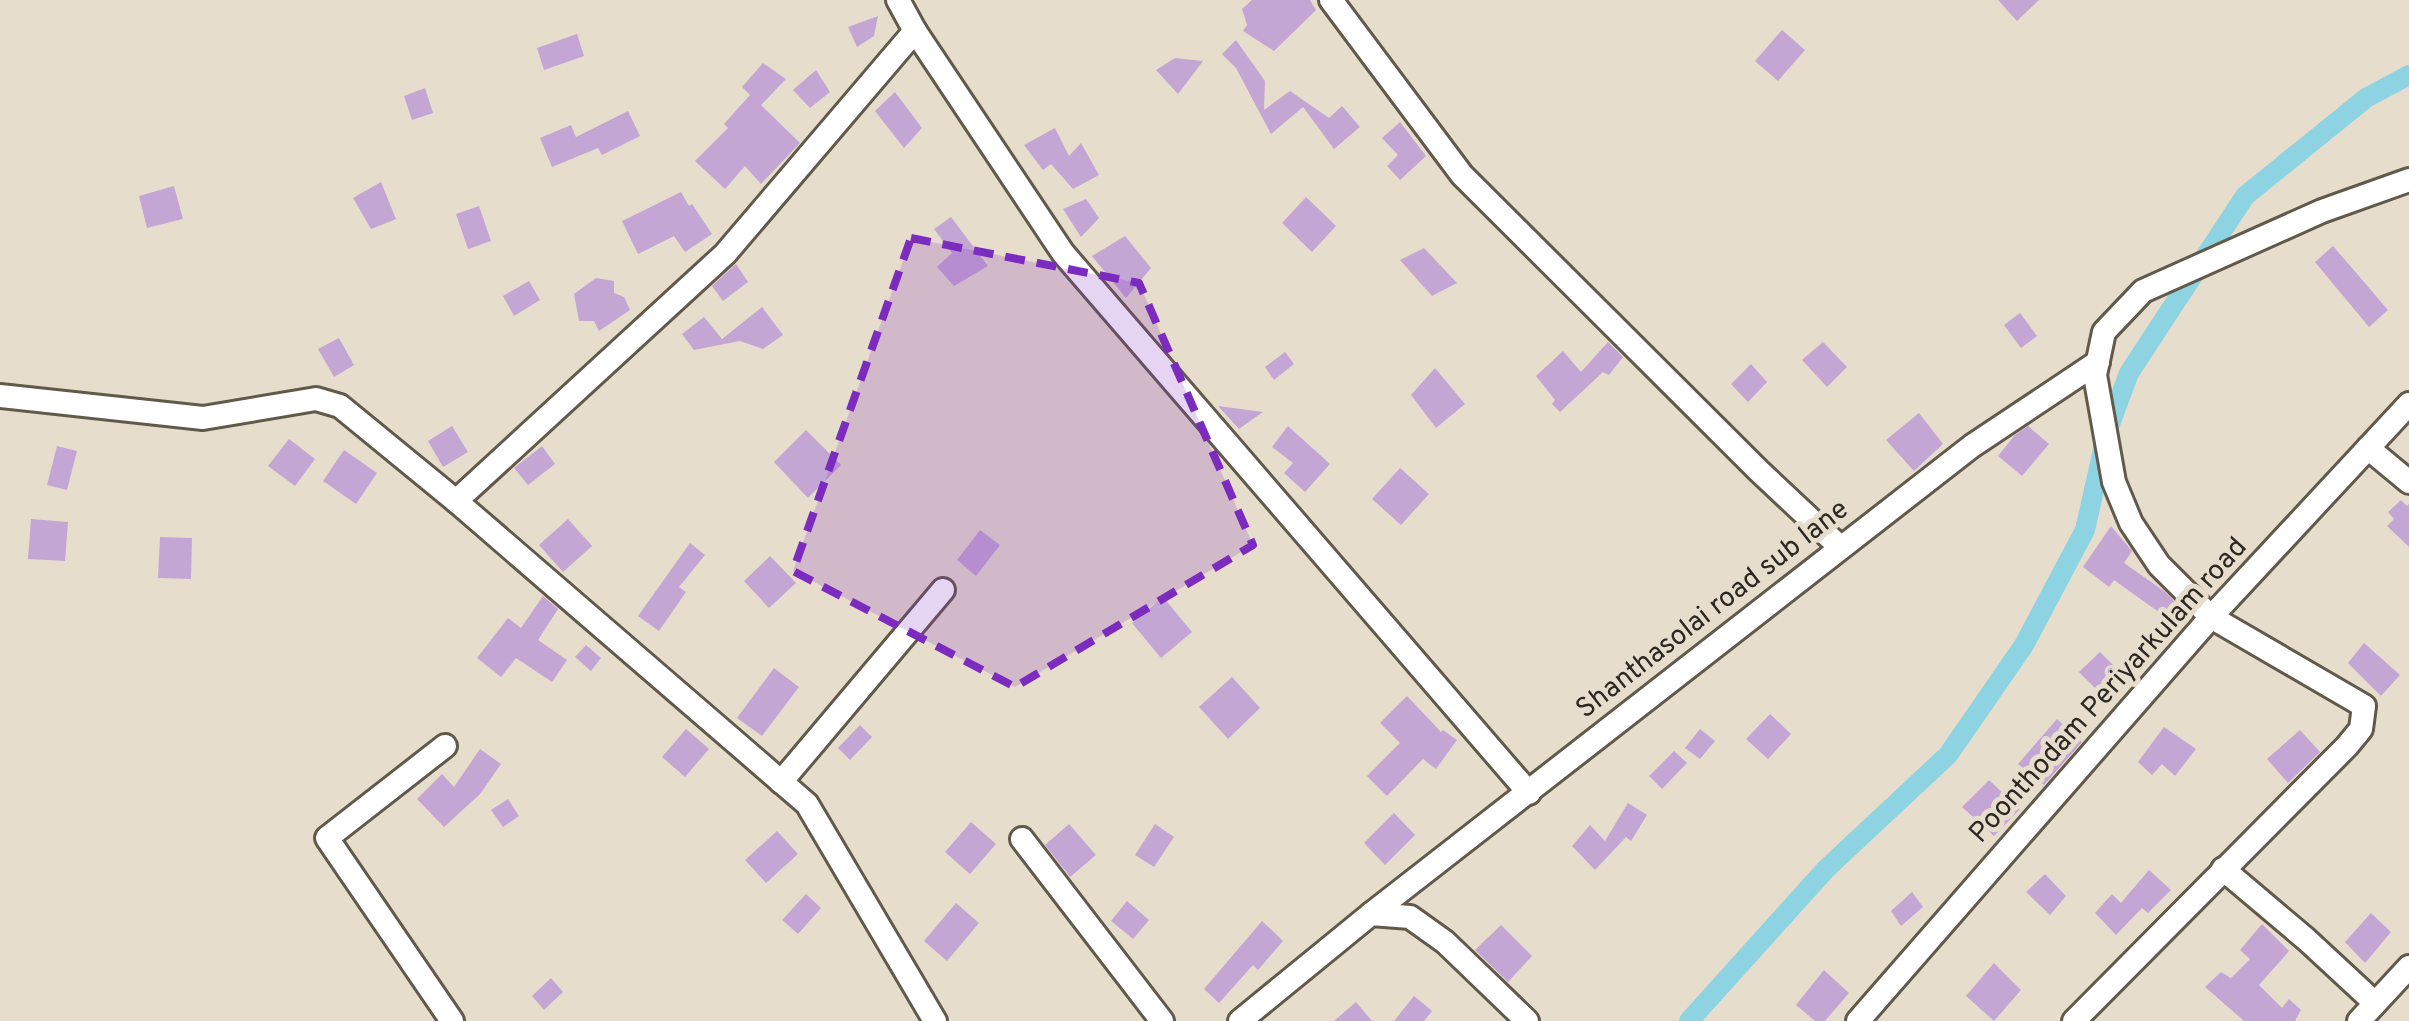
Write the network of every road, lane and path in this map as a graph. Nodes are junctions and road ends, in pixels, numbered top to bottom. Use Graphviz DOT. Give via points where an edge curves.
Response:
graph roads {
  1 [pos="898,0"];
  2 [pos="1331,0"];
  3 [pos="916,31"];
  4 [pos="2409,180"];
  5 [pos="2098,362"];
  6 [pos="0,396"];
  7 [pos="2409,404"];
  8 [pos="2368,448"];
  9 [pos="2409,482"];
  10 [pos="456,500"];
  11 [pos="1840,547"];
  12 [pos="943,590"];
  13 [pos="2212,617"];
  14 [pos="445,746"];
  15 [pos="781,782"];
  16 [pos="1529,793"];
  17 [pos="1022,839"];
  18 [pos="2223,870"];
  19 [pos="1371,914"];
  20 [pos="2409,966"];
  21 [pos="2375,1003"];
  22 [pos="1860,1020"];
  23 [pos="452,1021"];
  24 [pos="935,1021"];
  25 [pos="1162,1021"];
  26 [pos="1240,1021"];
  27 [pos="1527,1021"];
  28 [pos="2074,1021"];
  29 [pos="2359,1021"];
  1 -- 3 [label="street"];
  2 -- 11 [label="street" via="1462,175"];
  3 -- 10 [label="street" via="726,254"];
  3 -- 16 [label="street" via="1063,253"];
  4 -- 5 [label="street" via="2322,211 2144,291 2104,332"];
  5 -- 11 [label="street, Shanthasolai road sub lane" via="1972,446"];
  5 -- 13 [label="street" via="2114,482 2131,523 2159,565"];
  6 -- 10 [label="street" via="203,418 316,399 340,406"];
  7 -- 8 [label="street, Poonthodam Periyarkulam road"];
  8 -- 9 [label="street"];
  8 -- 13 [label="street, Poonthodam Periyarkulam road"];
  10 -- 15 [label="street"];
  11 -- 16 [label="street, Shanthasolai road sub lane"];
  12 -- 15 [label="street"];
  13 -- 18 [label="street" via="2364,706 2361,729 2347,746"];
  13 -- 22 [label="street, Poonthodam Periyarkulam road"];
  14 -- 23 [label="street" via="327,838"];
  15 -- 24 [label="street" via="807,804"];
  16 -- 19 [label="street, Shanthasolai road sub lane"];
  17 -- 25 [label="street"];
  18 -- 21 [label="street"];
  18 -- 28 [label="street"];
  19 -- 26 [label="street, Shanthasolai road sub lane"];
  19 -- 27 [label="street" via="1410,917 1422,925"];
  20 -- 21 [label="street"];
  21 -- 29 [label="street"];
}
